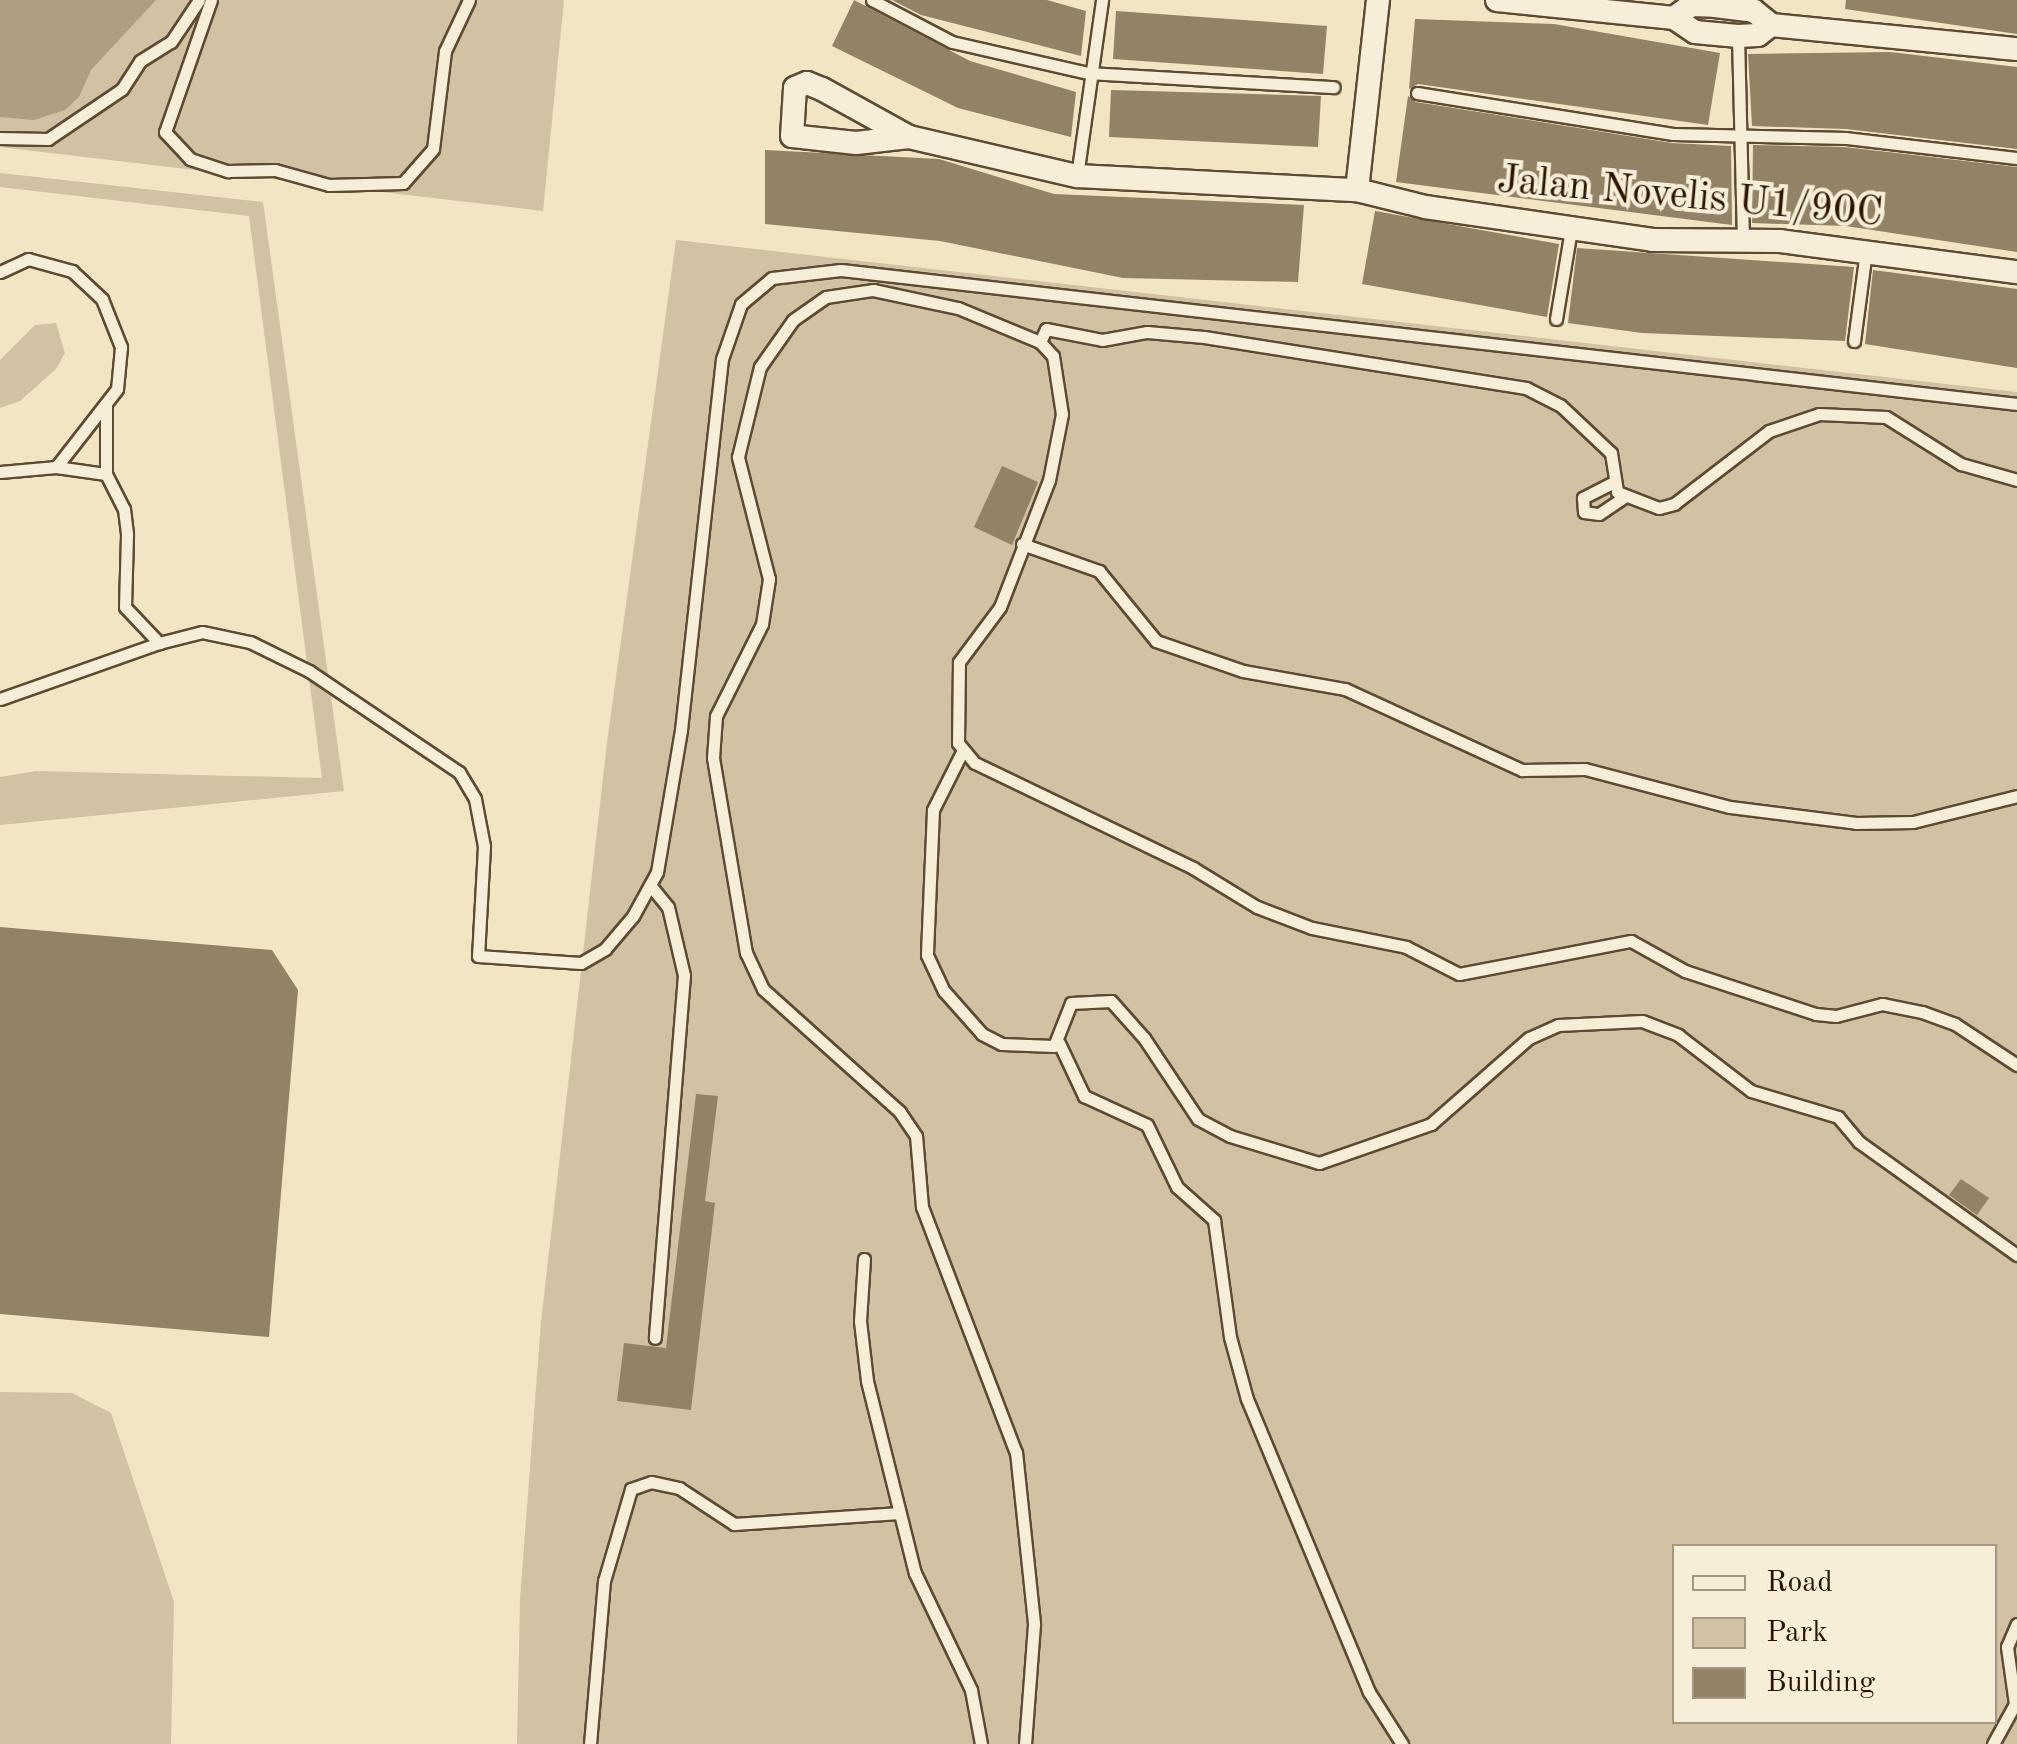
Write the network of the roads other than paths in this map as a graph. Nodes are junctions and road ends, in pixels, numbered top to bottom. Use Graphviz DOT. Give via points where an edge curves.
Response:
graph roads {
  1 [pos="199,0"];
  2 [pos="211,0"];
  3 [pos="468,0"];
  4 [pos="872,0"];
  5 [pos="1102,0"];
  6 [pos="1378,0"];
  7 [pos="1496,0"];
  8 [pos="1715,3"];
  9 [pos="1674,18"];
  10 [pos="1771,25"];
  11 [pos="1738,36"];
  12 [pos="2017,49"];
  13 [pos="1089,73"];
  14 [pos="1334,88"];
  15 [pos="1417,94"];
  16 [pos="0,138"];
  17 [pos="908,138"];
  18 [pos="1741,138"];
  19 [pos="2017,158"];
  20 [pos="1077,176"];
  21 [pos="1356,190"];
  22 [pos="1570,228"];
  23 [pos="1743,242"];
  24 [pos="1866,251"];
  25 [pos="0,272"];
  26 [pos="2017,272"];
  27 [pos="1556,318"];
  28 [pos="1854,341"];
  29 [pos="1040,342"];
  30 [pos="2017,404"];
  31 [pos="106,406"];
  32 [pos="56,467"];
  33 [pos="0,472"];
  34 [pos="106,474"];
  35 [pos="2017,480"];
  36 [pos="1614,482"];
  37 [pos="1624,497"];
  38 [pos="1022,544"];
  39 [pos="159,643"];
  40 [pos="0,699"];
  41 [pos="961,754"];
  42 [pos="2017,796"];
  43 [pos="650,885"];
  44 [pos="1059,1043"];
  45 [pos="2017,1066"];
  46 [pos="2017,1254"];
  47 [pos="864,1259"];
  48 [pos="655,1338"];
  49 [pos="900,1513"];
  50 [pos="2017,1624"];
  51 [pos="590,1744"];
  52 [pos="980,1744"];
  53 [pos="1025,1744"];
  54 [pos="1402,1744"];
  55 [pos="1993,1744"];
  1 -- 16 [label="lane" via="172,42 140,61 122,90 48,139"];
  2 -- 3 [label="lane" via="165,132 190,159 215,167 275,170 329,184 403,183 433,150 444,50"];
  4 -- 13 [label="lane" via="952,42"];
  5 -- 13 [label="lane"];
  6 -- 21 [label="street"];
  7 -- 9 [label="street"];
  8 -- 9 [label="street" via="1691,5"];
  8 -- 10 [label="street" via="1754,12"];
  9 -- 11 [label="street" via="1696,32"];
  10 -- 11 [label="street" via="1758,35"];
  10 -- 12 [label="street"];
  11 -- 18 [label="lane"];
  13 -- 14 [label="lane"];
  13 -- 20 [label="lane"];
  15 -- 18 [label="lane" via="1674,134"];
  17 -- 17 [label="street" via="856,143 792,136 796,88 807,83 822,89"];
  17 -- 20 [label="street, Jalan Novelis U1/90C"];
  18 -- 19 [label="lane" via="1846,138"];
  18 -- 23 [label="lane"];
  20 -- 21 [label="street, Jalan Novelis U1/90C"];
  21 -- 22 [label="street, Jalan Novelis U1/90C"];
  22 -- 23 [label="street, Jalan Novelis U1/90C"];
  22 -- 27 [label="lane"];
  23 -- 24 [label="street, Jalan Novelis U1/90C"];
  24 -- 26 [label="street, Jalan Novelis U1/90C"];
  24 -- 28 [label="lane"];
  25 -- 31 [label="lane" via="28,259 72,271 102,299 121,347 117,389"];
  29 -- 36 [label="lane" via="1046,329 1102,340 1147,332 1526,388 1592,432 1614,460"];
  29 -- 38 [label="lane" via="1059,379 1060,442"];
  29 -- 53 [label="lane" via="958,308 858,288 826,297 771,343 738,458 769,579 767,602 711,736 746,952 778,1008 912,1124 922,1207 1016,1453 1034,1623"];
  30 -- 43 [label="lane" via="841,270 772,278 741,304 722,358 681,730"];
  31 -- 32 [label="lane"];
  31 -- 34 [label="lane"];
  32 -- 33 [label="lane"];
  32 -- 34 [label="lane"];
  34 -- 39 [label="lane" via="124,509 125,607"];
  35 -- 37 [label="lane" via="1961,464 1886,417 1820,414 1768,431 1664,508"];
  36 -- 37 [label="lane"];
  36 -- 37 [label="lane" via="1583,498 1584,512 1599,514"];
  38 -- 41 [label="lane" via="1000,607 959,662"];
  38 -- 42 [label="lane" via="1099,571 1156,641 1244,671 1345,689 1522,770 1585,769 1730,807 1856,824 1913,822"];
  39 -- 40 [label="lane"];
  39 -- 43 [label="lane" via="202,632 250,642 309,671 459,772 475,800 484,846 478,956 581,962 604,949"];
  41 -- 44 [label="lane" via="933,810 927,955 944,990 982,1034 1024,1048"];
  41 -- 45 [label="lane" via="1118,837 1193,868 1257,907 1312,928 1406,946 1459,974 1631,941 1685,971 1816,1014 1882,1004 1922,1012 1955,1024"];
  43 -- 48 [label="lane" via="668,907 684,975"];
  44 -- 46 [label="lane" via="1072,1003 1110,1001 1144,1038 1198,1119 1246,1142 1318,1163 1432,1124 1530,1038 1558,1024 1642,1020 1678,1034 1751,1091 1838,1117 1859,1142"];
  44 -- 54 [label="lane" via="1084,1096 1148,1125 1176,1187 1214,1220 1230,1337 1247,1400 1369,1692"];
  47 -- 49 [label="lane" via="860,1321 866,1381"];
  49 -- 51 [label="lane" via="734,1524 679,1488 650,1482 631,1488 604,1581"];
  49 -- 52 [label="lane" via="915,1573 971,1690"];
  50 -- 55 [label="lane" via="2007,1647 2015,1704"];
}
